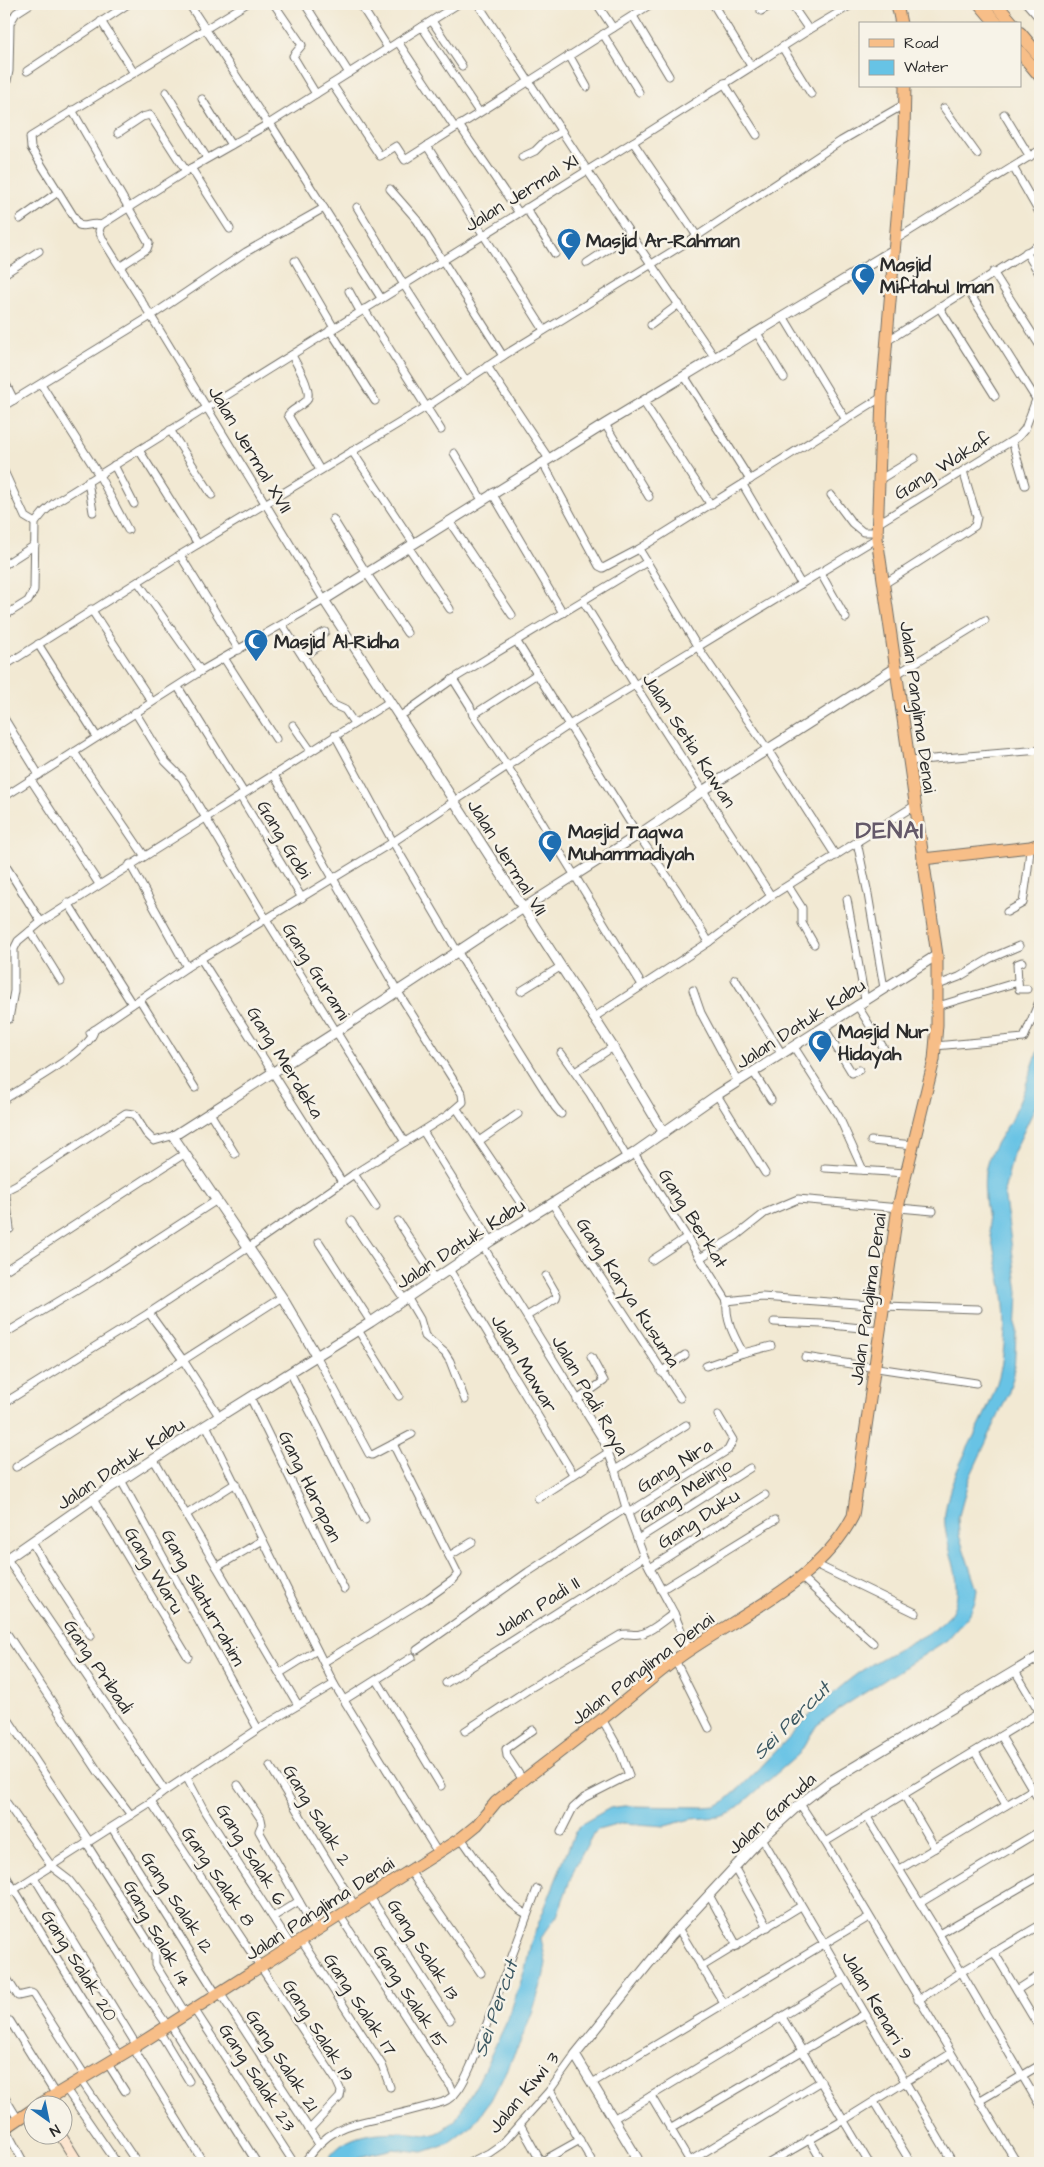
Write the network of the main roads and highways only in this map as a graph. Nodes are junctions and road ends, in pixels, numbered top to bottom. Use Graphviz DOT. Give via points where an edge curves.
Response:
graph roads {
  1 [pos="897,4"];
  2 [pos="980,4"];
  3 [pos="996,4"];
  4 [pos="901,22"];
  5 [pos="995,22"];
  6 [pos="1011,22"];
  7 [pos="1022,35"];
  8 [pos="1022,54"];
  9 [pos="1040,57"];
  10 [pos="1040,76"];
  11 [pos="905,88"];
  12 [pos="1035,846"];
  13 [pos="923,859"];
  14 [pos="58,2094"];
  15 [pos="22,2116"];
  16 [pos="5,2128"];
  17 [pos="66,2144"];
  18 [pos="78,2163"];
  1 -- 4 [label="main road"];
  2 -- 5 [label="highway"];
  3 -- 6 [label="highway"];
  7 -- 9 [label="highway"];
  8 -- 10 [label="highway"];
  11 -- 13 [label="main road, Jalan Panglima Denai" via="882,398 877,532"];
  12 -- 13 [label="main road"];
  13 -- 14 [label="main road, Jalan Panglima Denai" via="937,955 935,1046 898,1207 853,1516 843,1535 815,1564 769,1600 689,1650 523,1780 461,1838"];
  15 -- 16 [label="main road"];
  17 -- 18 [label="main road"];
}
